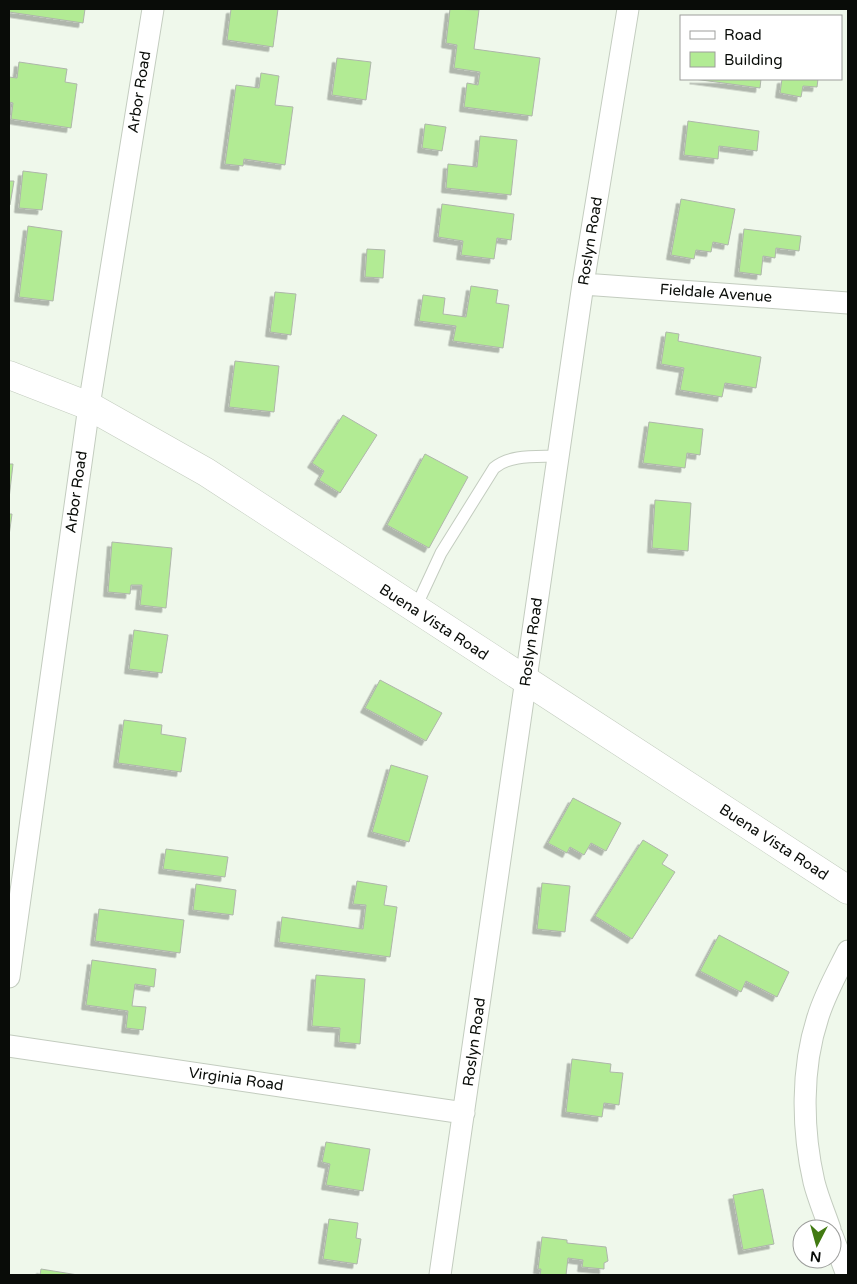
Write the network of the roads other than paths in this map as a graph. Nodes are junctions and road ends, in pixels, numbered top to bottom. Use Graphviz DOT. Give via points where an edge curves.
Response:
graph roads {
  1 [pos="153,9"];
  2 [pos="628,9"];
  3 [pos="583,284"];
  4 [pos="848,302"];
  5 [pos="9,375"];
  6 [pos="88,406"];
  7 [pos="558,456"];
  8 [pos="415,609"];
  9 [pos="526,681"];
  10 [pos="848,890"];
  11 [pos="848,952"];
  12 [pos="9,977"];
  13 [pos="9,1046"];
  14 [pos="464,1113"];
  15 [pos="827,1219"];
  16 [pos="842,1262"];
  17 [pos="440,1275"];
  18 [pos="847,1275"];
  1 -- 6 [label="street, Arbor Road"];
  2 -- 3 [label="street, Roslyn Road"];
  3 -- 4 [label="street, Fieldale Avenue"];
  3 -- 7 [label="street, Roslyn Road"];
  5 -- 6 [label="street, Buena Vista Road"];
  6 -- 8 [label="street, Buena Vista Road" via="206,472"];
  6 -- 12 [label="street, Arbor Road"];
  7 -- 8 [label="lane" via="510,459 494,468 441,552"];
  7 -- 9 [label="street, Roslyn Road"];
  8 -- 9 [label="street, Buena Vista Road"];
  9 -- 10 [label="street, Buena Vista Road"];
  9 -- 14 [label="street, Roslyn Road"];
  11 -- 15 [label="street" via="817,1018 805,1100 807,1142"];
  13 -- 14 [label="street, Virginia Road"];
  14 -- 17 [label="street, Roslyn Road"];
  16 -- 18 [label="street"];
}
